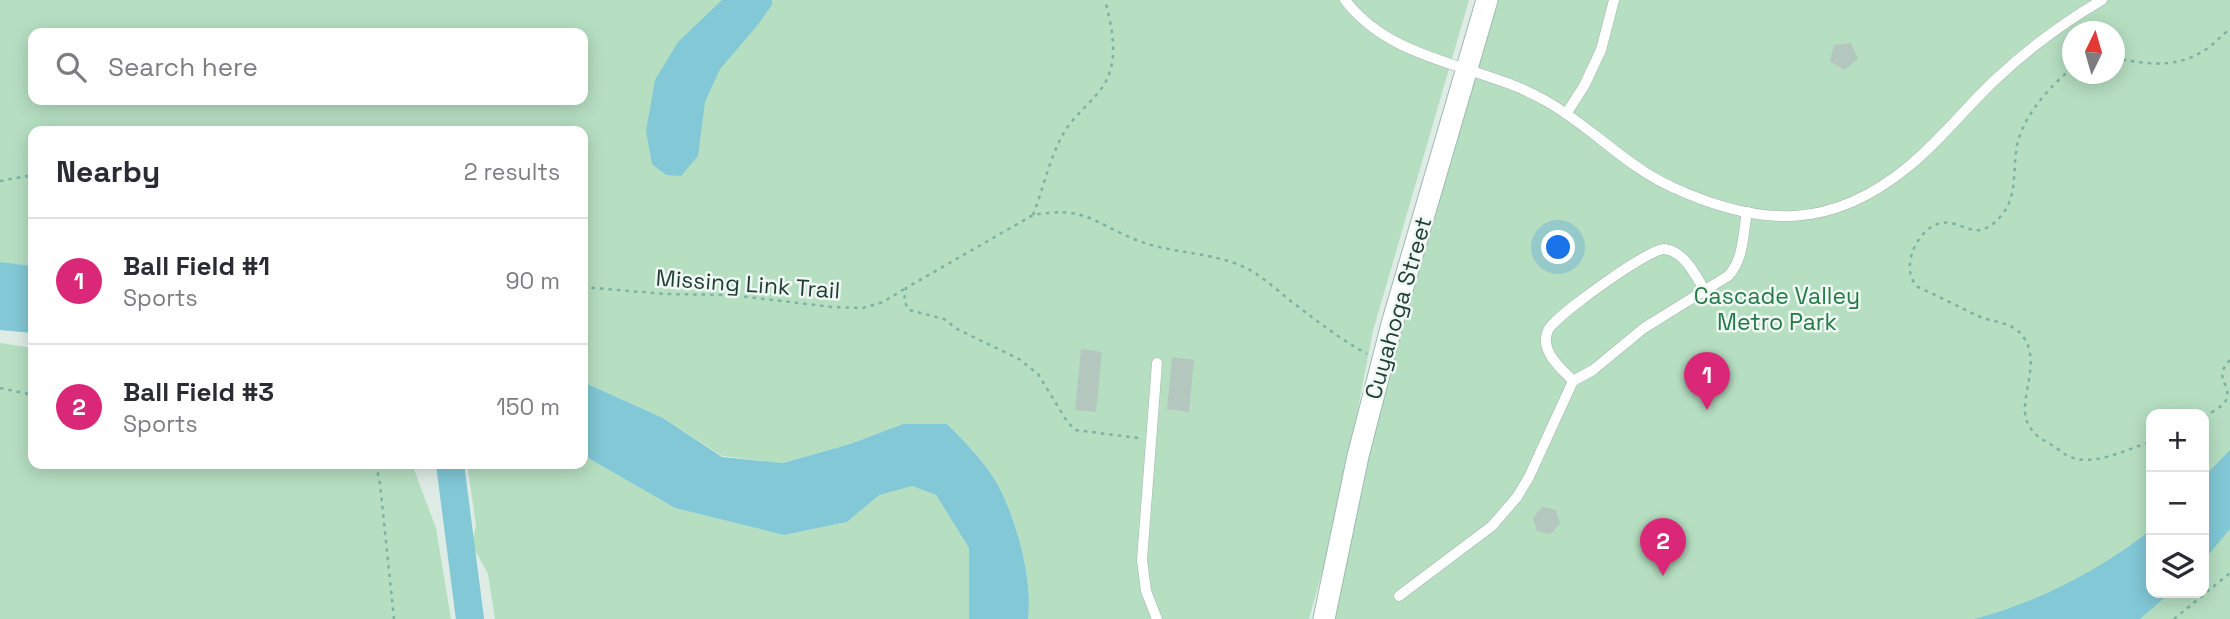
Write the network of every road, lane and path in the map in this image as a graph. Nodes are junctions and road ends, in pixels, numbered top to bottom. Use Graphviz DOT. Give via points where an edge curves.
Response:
graph roads {
  1 [pos="1105,0"];
  2 [pos="1345,0"];
  3 [pos="1487,0"];
  4 [pos="1614,0"];
  5 [pos="2102,0"];
  6 [pos="2230,29"];
  7 [pos="2125,60"];
  8 [pos="1467,69"];
  9 [pos="2062,79"];
  10 [pos="1566,114"];
  11 [pos="28,176"];
  12 [pos="0,181"];
  13 [pos="1746,212"];
  14 [pos="1033,215"];
  15 [pos="588,287"];
  16 [pos="906,288"];
  17 [pos="1705,291"];
  18 [pos="2230,360"];
  19 [pos="1157,363"];
  20 [pos="1382,363"];
  21 [pos="1573,381"];
  22 [pos="0,388"];
  23 [pos="28,395"];
  24 [pos="2209,414"];
  25 [pos="1150,440"];
  26 [pos="2146,443"];
  27 [pos="377,469"];
  28 [pos="2230,573"];
  29 [pos="1399,596"];
  30 [pos="394,619"];
  31 [pos="1157,619"];
  32 [pos="1324,619"];
  33 [pos="2174,619"];
  1 -- 14 [label="path" via="1114,53 1110,72 1101,90 1067,127"];
  2 -- 8 [label="lane" via="1386,38"];
  3 -- 8 [label="street, Cuyahoga Street"];
  4 -- 10 [label="lane" via="1601,50"];
  5 -- 13 [label="lane" via="2032,47 1910,166 1871,194 1816,215"];
  6 -- 7 [label="path" via="2205,50 2170,64"];
  8 -- 10 [label="lane" via="1528,91"];
  8 -- 20 [label="street, Cuyahoga Street"];
  9 -- 26 [label="path" via="2033,109 2020,136 2013,191 1999,219 1977,231 1940,223 1929,228 1910,259 1909,272 1918,287 1979,317 2006,324 2025,338 2031,369 2025,415 2040,439 2085,461"];
  10 -- 13 [label="lane" via="1614,152 1671,187"];
  11 -- 12 [label="path"];
  13 -- 17 [label="lane" via="1735,268"];
  14 -- 16 [label="path, Missing Link Trail"];
  14 -- 20 [label="path" via="1090,216 1136,240 1247,268 1337,337"];
  15 -- 16 [label="path, Missing Link Trail" via="863,308"];
  16 -- 25 [label="path" via="904,301 909,310 944,319 1038,374 1076,430"];
  17 -- 21 [label="lane" via="1644,328"];
  17 -- 21 [label="lane" via="1683,260 1665,249 1656,250 1576,303 1552,324 1546,346"];
  18 -- 24 [label="path" via="2222,375 2227,398"];
  19 -- 25 [label="lane"];
  20 -- 32 [label="street, Cuyahoga Street"];
  21 -- 29 [label="lane" via="1517,497 1492,526"];
  22 -- 23 [label="path"];
  25 -- 31 [label="lane" via="1142,560 1146,591"];
  27 -- 30 [label="path"];
  28 -- 33 [label="path"];
}
